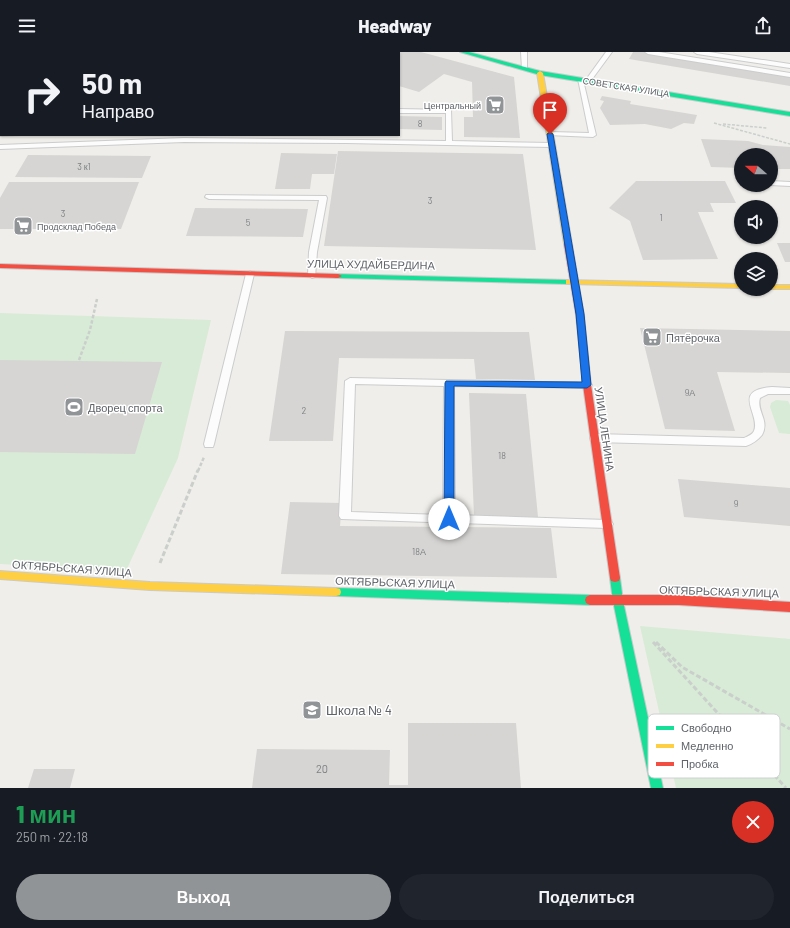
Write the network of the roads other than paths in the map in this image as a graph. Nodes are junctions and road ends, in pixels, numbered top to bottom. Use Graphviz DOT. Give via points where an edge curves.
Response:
graph roads {
  1 [pos="463,52"];
  2 [pos="524,52"];
  3 [pos="609,52"];
  4 [pos="648,52"];
  5 [pos="698,52"];
  6 [pos="790,66"];
  7 [pos="524,69"];
  8 [pos="540,73"];
  9 [pos="790,75"];
  10 [pos="584,80"];
  11 [pos="400,110"];
  12 [pos="790,114"];
  13 [pos="550,134"];
  14 [pos="449,142"];
  15 [pos="551,145"];
  16 [pos="0,147"];
  17 [pos="778,183"];
  18 [pos="790,184"];
  19 [pos="208,197"];
  20 [pos="0,266"];
  21 [pos="250,274"];
  22 [pos="312,275"];
  23 [pos="574,281"];
  24 [pos="734,286"];
  25 [pos="778,287"];
  26 [pos="790,287"];
  27 [pos="449,383"];
  28 [pos="587,385"];
  29 [pos="790,391"];
  30 [pos="594,438"];
  31 [pos="210,444"];
  32 [pos="449,519"];
  33 [pos="607,524"];
  34 [pos="0,575"];
  35 [pos="618,601"];
  36 [pos="790,606"];
  37 [pos="648,745"];
  38 [pos="655,778"];
  39 [pos="657,788"];
  1 -- 7 [label="street, СОВЕТСКАЯ УЛИЦА"];
  2 -- 7 [label="lane"];
  3 -- 10 [label="lane"];
  4 -- 9 [label="lane"];
  5 -- 6 [label="lane"];
  7 -- 8 [label="street, СОВЕТСКАЯ УЛИЦА"];
  8 -- 10 [label="street, СОВЕТСКАЯ УЛИЦА"];
  8 -- 13 [label="street, УЛИЦА ЛЕНИНА"];
  10 -- 12 [label="street, СОВЕТСКАЯ УЛИЦА"];
  10 -- 13 [label="lane" via="593,135"];
  11 -- 14 [label="lane" via="449,111"];
  13 -- 15 [label="street, УЛИЦА ЛЕНИНА"];
  14 -- 15 [label="lane"];
  14 -- 16 [label="lane" via="184,140"];
  15 -- 23 [label="street, УЛИЦА ЛЕНИНА"];
  17 -- 18 [label="lane"];
  19 -- 22 [label="lane" via="323,198 313,252"];
  20 -- 21 [label="street, УЛИЦА ХУДАЙБЕРДИНА"];
  21 -- 22 [label="street, УЛИЦА ХУДАЙБЕРДИНА"];
  21 -- 31 [label="lane"];
  22 -- 23 [label="street, УЛИЦА ХУДАЙБЕРДИНА"];
  23 -- 24 [label="street, УЛИЦА ХУДАЙБЕРДИНА"];
  23 -- 28 [label="street, УЛИЦА ЛЕНИНА"];
  25 -- 26 [label="street"];
  27 -- 28 [label="lane"];
  27 -- 32 [label="lane"];
  27 -- 32 [label="lane" via="350,381 345,516"];
  28 -- 30 [label="street, УЛИЦА ЛЕНИНА"];
  29 -- 30 [label="lane" via="767,391 756,395 754,404 760,429 756,437 746,442"];
  30 -- 33 [label="street, УЛИЦА ЛЕНИНА"];
  32 -- 33 [label="lane"];
  33 -- 35 [label="street, УЛИЦА ЛЕНИНА"];
  34 -- 35 [label="street, ОКТЯБРЬСКАЯ УЛИЦА" via="150,586"];
  35 -- 36 [label="street, ОКТЯБРЬСКАЯ УЛИЦА" via="680,600"];
  35 -- 37 [label="street, УЛИЦА ЛЕНИНА"];
  38 -- 39 [label="street, УЛИЦА ЛЕНИНА"];
}
